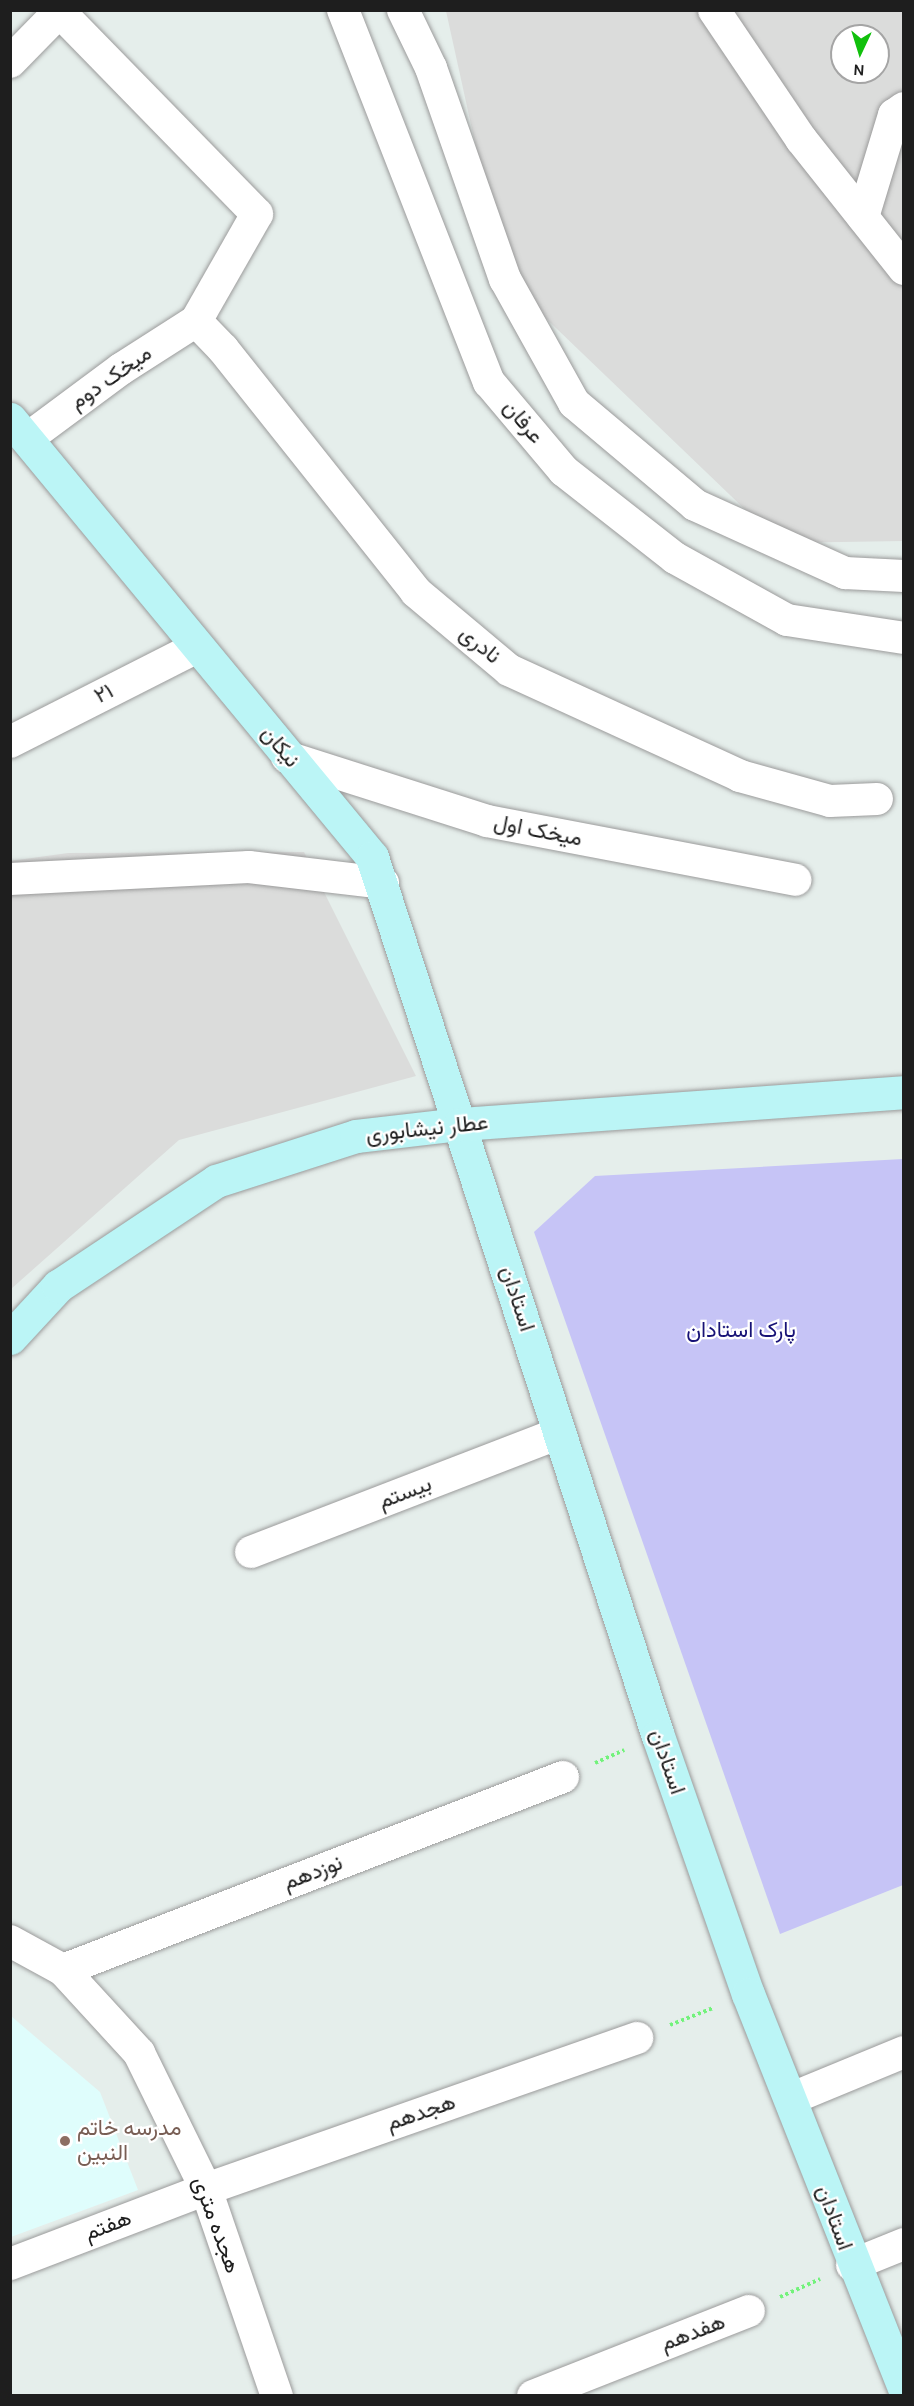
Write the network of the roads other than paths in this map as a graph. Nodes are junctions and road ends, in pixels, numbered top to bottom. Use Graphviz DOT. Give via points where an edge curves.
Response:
graph roads {
  1 [pos="343,10"];
  2 [pos="403,10"];
  3 [pos="714,10"];
  4 [pos="59,11"];
  5 [pos="10,62"];
  6 [pos="903,108"];
  7 [pos="863,218"];
  8 [pos="903,269"];
  9 [pos="196,321"];
  10 [pos="19,428"];
  11 [pos="903,576"];
  12 [pos="903,638"];
  13 [pos="197,646"];
  14 [pos="10,742"];
  15 [pos="287,757"];
  16 [pos="877,799"];
  17 [pos="10,879"];
  18 [pos="795,880"];
  19 [pos="383,883"];
  20 [pos="903,1092"];
  21 [pos="460,1124"];
  22 [pos="10,1338"];
  23 [pos="560,1433"];
  24 [pos="250,1552"];
  25 [pos="563,1777"];
  26 [pos="10,1941"];
  27 [pos="63,1970"];
  28 [pos="638,2038"];
  29 [pos="903,2052"];
  30 [pos="790,2099"];
  31 [pos="206,2189"];
  32 [pos="903,2244"];
  33 [pos="10,2264"];
  34 [pos="852,2265"];
  35 [pos="749,2311"];
  36 [pos="903,2388"];
  37 [pos="277,2396"];
  38 [pos="533,2396"];
  1 -- 12 [label="street, عرفان" via="489,382 564,471 675,558 787,620"];
  2 -- 11 [label="street" via="431,68 505,279 574,403 695,505 845,573"];
  3 -- 7 [label="street" via="801,139"];
  4 -- 5 [label="street"];
  4 -- 9 [label="street" via="257,214"];
  6 -- 7 [label="street" via="894,115"];
  7 -- 8 [label="street"];
  9 -- 10 [label="street, میخک دوم"];
  9 -- 16 [label="street, نادری" via="224,350 416,592 509,670 740,776 830,801"];
  10 -- 13 [label="main road, نیکان"];
  13 -- 14 [label="street, ۲۱"];
  13 -- 15 [label="main road, نیکان"];
  15 -- 18 [label="street, میخک اول" via="487,821"];
  15 -- 19 [label="main road, نیکان" via="372,857"];
  17 -- 19 [label="street" via="249,867"];
  19 -- 21 [label="main road, نیکان"];
  20 -- 21 [label="main road, عطار نیشابوری"];
  21 -- 22 [label="main road, عطار نیشابوری" via="356,1136 216,1181 58,1286"];
  21 -- 23 [label="main road, استادان"];
  23 -- 24 [label="street, بیستم"];
  23 -- 30 [label="main road, استادان" via="658,1736 748,1994"];
  25 -- 27 [label="street, نوزدهم"];
  26 -- 27 [label="street, هجده متری"];
  27 -- 31 [label="street, هجده متری" via="139,2053"];
  28 -- 31 [label="street, هجدهم"];
  29 -- 30 [label="street"];
  30 -- 34 [label="main road, استادان"];
  31 -- 33 [label="street, هفتم"];
  31 -- 37 [label="street, هجده متری"];
  32 -- 34 [label="street"];
  34 -- 36 [label="main road, استادان"];
  35 -- 38 [label="street, هفدهم"];
}
